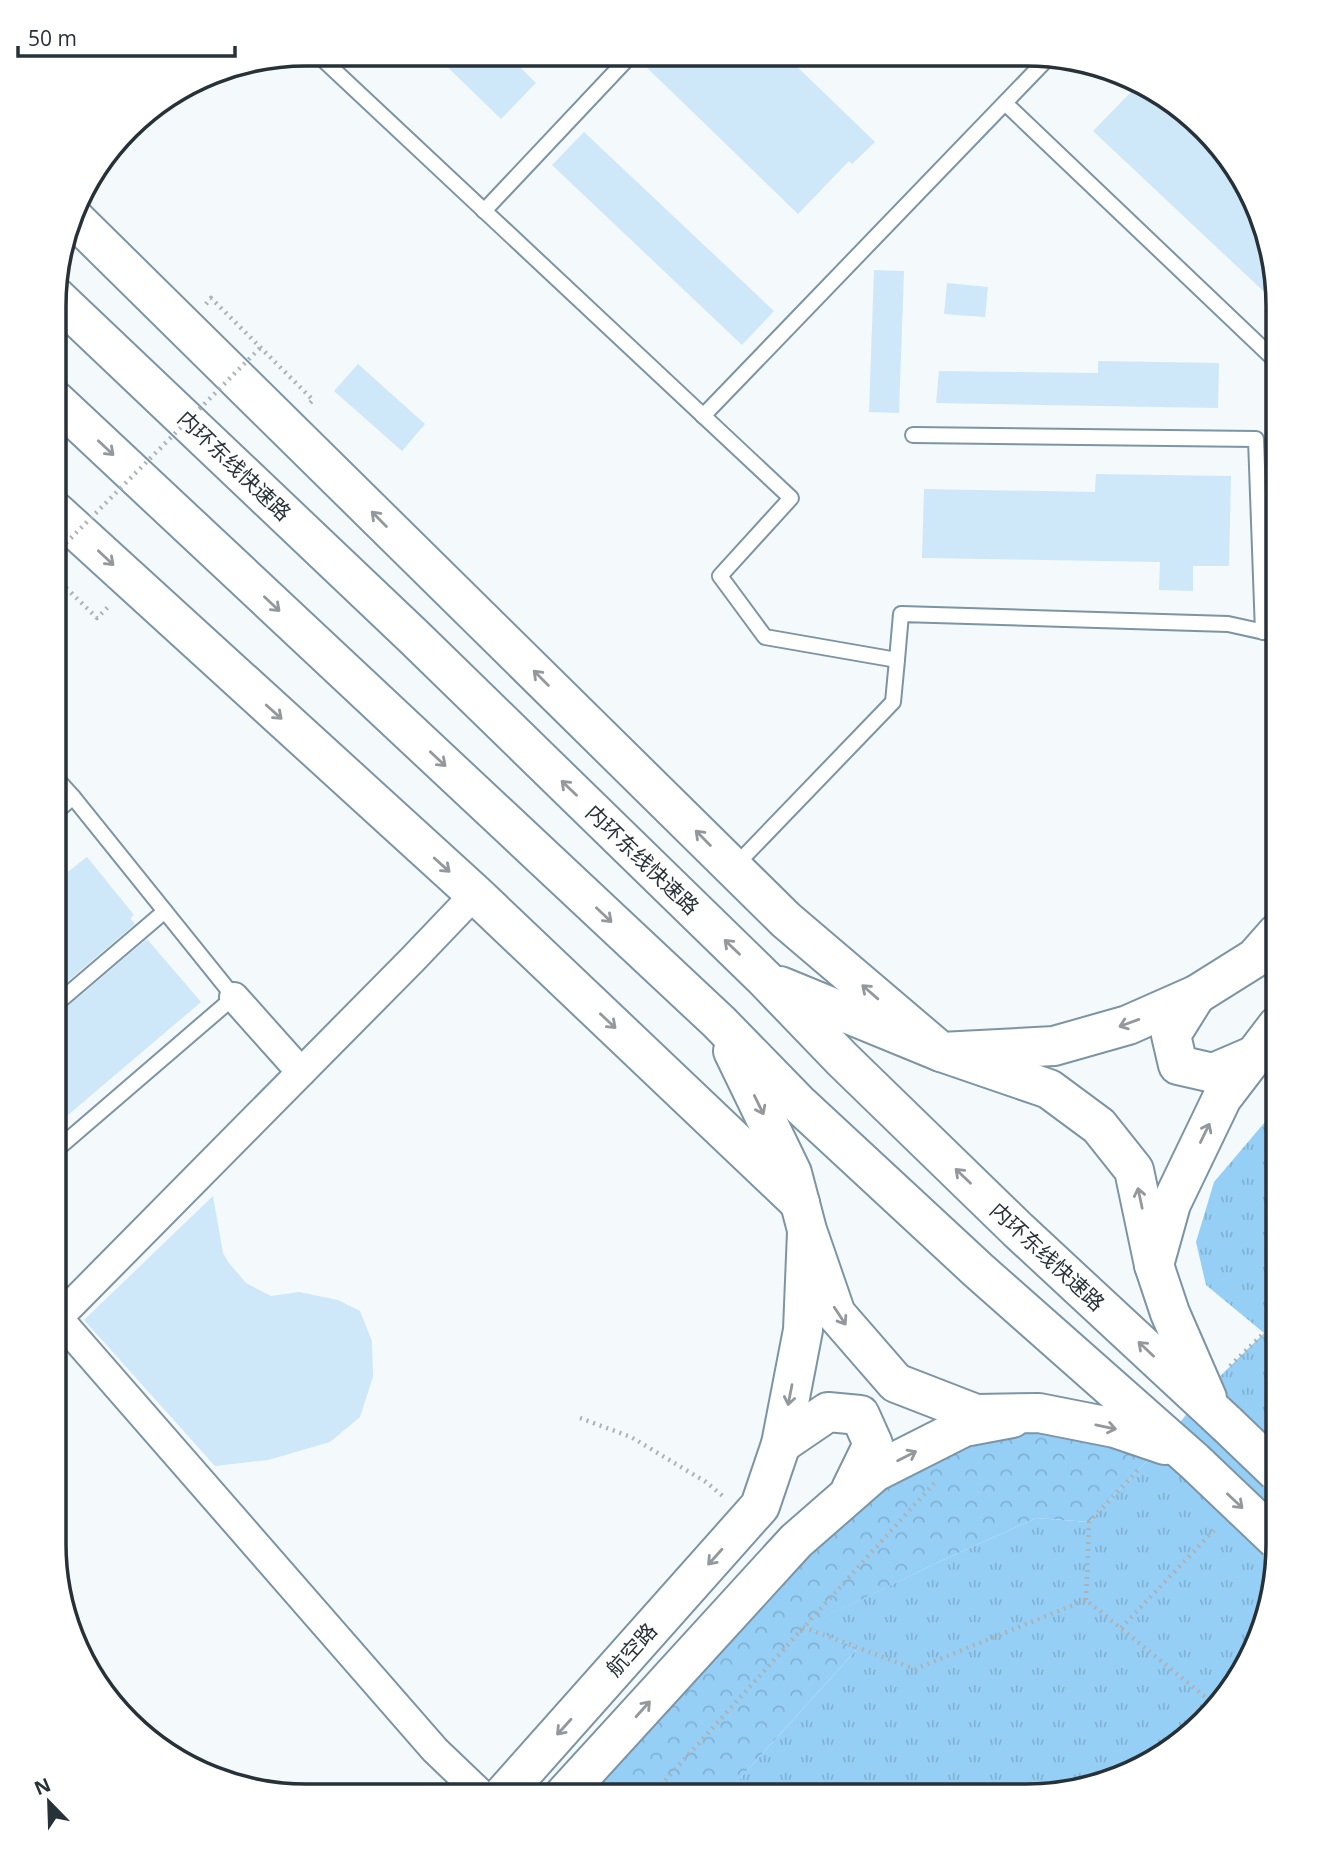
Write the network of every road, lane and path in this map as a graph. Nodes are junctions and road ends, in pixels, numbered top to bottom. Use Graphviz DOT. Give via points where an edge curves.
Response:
graph roads {
  1 [pos="330,66"];
  2 [pos="621,66"];
  3 [pos="1040,67"];
  4 [pos="1005,103"];
  5 [pos="484,211"];
  6 [pos="81,225"];
  7 [pos="211,298"];
  8 [pos="66,306"];
  9 [pos="260,348"];
  10 [pos="1266,352"];
  11 [pos="313,400"];
  12 [pos="66,413"];
  13 [pos="703,416"];
  14 [pos="913,435"];
  15 [pos="66,521"];
  16 [pos="66,543"];
  17 [pos="1266,575"];
  18 [pos="66,588"];
  19 [pos="97,618"];
  20 [pos="1266,633"];
  21 [pos="897,660"];
  22 [pos="66,789"];
  23 [pos="73,797"];
  24 [pos="66,803"];
  25 [pos="733,867"];
  26 [pos="474,894"];
  27 [pos="165,911"];
  28 [pos="1266,946"];
  29 [pos="766,980"];
  30 [pos="1196,995"];
  31 [pos="66,996"];
  32 [pos="234,997"];
  33 [pos="719,1022"];
  34 [pos="1266,1041"];
  35 [pos="941,1052"];
  36 [pos="301,1072"];
  37 [pos="66,1142"];
  38 [pos="803,1216"];
  39 [pos="1154,1265"];
  40 [pos="66,1310"];
  41 [pos="66,1327"];
  42 [pos="1265,1332"];
  43 [pos="1215,1409"];
  44 [pos="1039,1413"];
  45 [pos="580,1418"];
  46 [pos="780,1444"];
  47 [pos="1179,1452"];
  48 [pos="1265,1460"];
  49 [pos="942,1474"];
  50 [pos="847,1497"];
  51 [pos="755,1512"];
  52 [pos="1222,1522"];
  53 [pos="1265,1529"];
  54 [pos="1086,1600"];
  55 [pos="803,1627"];
  56 [pos="1121,1628"];
  57 [pos="1209,1700"];
  58 [pos="471,1784"];
  59 [pos="513,1784"];
  60 [pos="575,1784"];
  61 [pos="661,1784"];
  1 -- 5 [label="lane"];
  2 -- 5 [label="lane"];
  3 -- 4 [label="lane"];
  4 -- 10 [label="lane"];
  4 -- 13 [label="lane"];
  5 -- 13 [label="lane"];
  25 -- 6 [label="main road, one-way"];
  7 -- 9 [label="path"];
  29 -- 8 [label="main road, 内环东线快速路, one-way"];
  9 -- 11 [label="path"];
  9 -- 16 [label="path, bridge"];
  12 -- 33 [label="main road, one-way"];
  13 -- 21 [label="lane" via="791,498 720,576 765,637"];
  14 -- 17 [label="lane" via="1256,439"];
  15 -- 26 [label="main road, one-way"];
  18 -- 19 [label="path"];
  20 -- 21 [label="lane" via="1228,624 901,614"];
  21 -- 25 [label="lane" via="893,702"];
  22 -- 23 [label="lane"];
  23 -- 24 [label="lane"];
  23 -- 27 [label="lane"];
  35 -- 25 [label="main road, one-way" via="786,920"];
  26 -- 36 [label="street"];
  26 -- 38 [label="main road, one-way"];
  27 -- 31 [label="lane"];
  27 -- 32 [label="lane"];
  28 -- 30 [label="main road"];
  29 -- 35 [label="main road"];
  43 -- 29 [label="main road, 内环东线快速路, one-way" via="998,1211"];
  30 -- 34 [label="main road" via="1171,1035 1178,1065 1213,1073"];
  30 -- 35 [label="main road, one-way" via="1128,1025 1054,1046"];
  32 -- 36 [label="street"];
  32 -- 37 [label="lane"];
  33 -- 38 [label="main road, one-way" via="792,1174"];
  33 -- 47 [label="main road" via="799,1104"];
  39 -- 34 [label="main road, one-way" via="1171,1203 1222,1098"];
  39 -- 35 [label="main road, one-way" via="1134,1170 1100,1126 1049,1089"];
  36 -- 40 [label="street"];
  38 -- 44 [label="main road, one-way" via="836,1314 896,1383 976,1414"];
  38 -- 46 [label="main road, one-way" via="803,1330"];
  39 -- 43 [label="main road" via="1170,1313"];
  41 -- 58 [label="street" via="435,1750"];
  42 -- 43 [label="path"];
  43 -- 48 [label="main road, 内环东线快速路, bridge"];
  44 -- 47 [label="main road, one-way" via="1115,1428"];
  50 -- 44 [label="main road, one-way" via="875,1472 964,1427"];
  45 -- 51 [label="path" via="631,1437"];
  46 -- 50 [label="main road" via="828,1412 860,1415 873,1444"];
  46 -- 51 [label="main road"];
  47 -- 53 [label="main road, one-way, bridge"];
  47 -- 54 [label="path" via="1088,1522"];
  49 -- 55 [label="path"];
  60 -- 50 [label="main road, one-way" via="796,1542"];
  51 -- 59 [label="main road, 航空路, one-way"];
  52 -- 56 [label="path"];
  54 -- 55 [label="path" via="915,1669"];
  54 -- 56 [label="path"];
  55 -- 61 [label="path"];
  56 -- 57 [label="path"];
}
